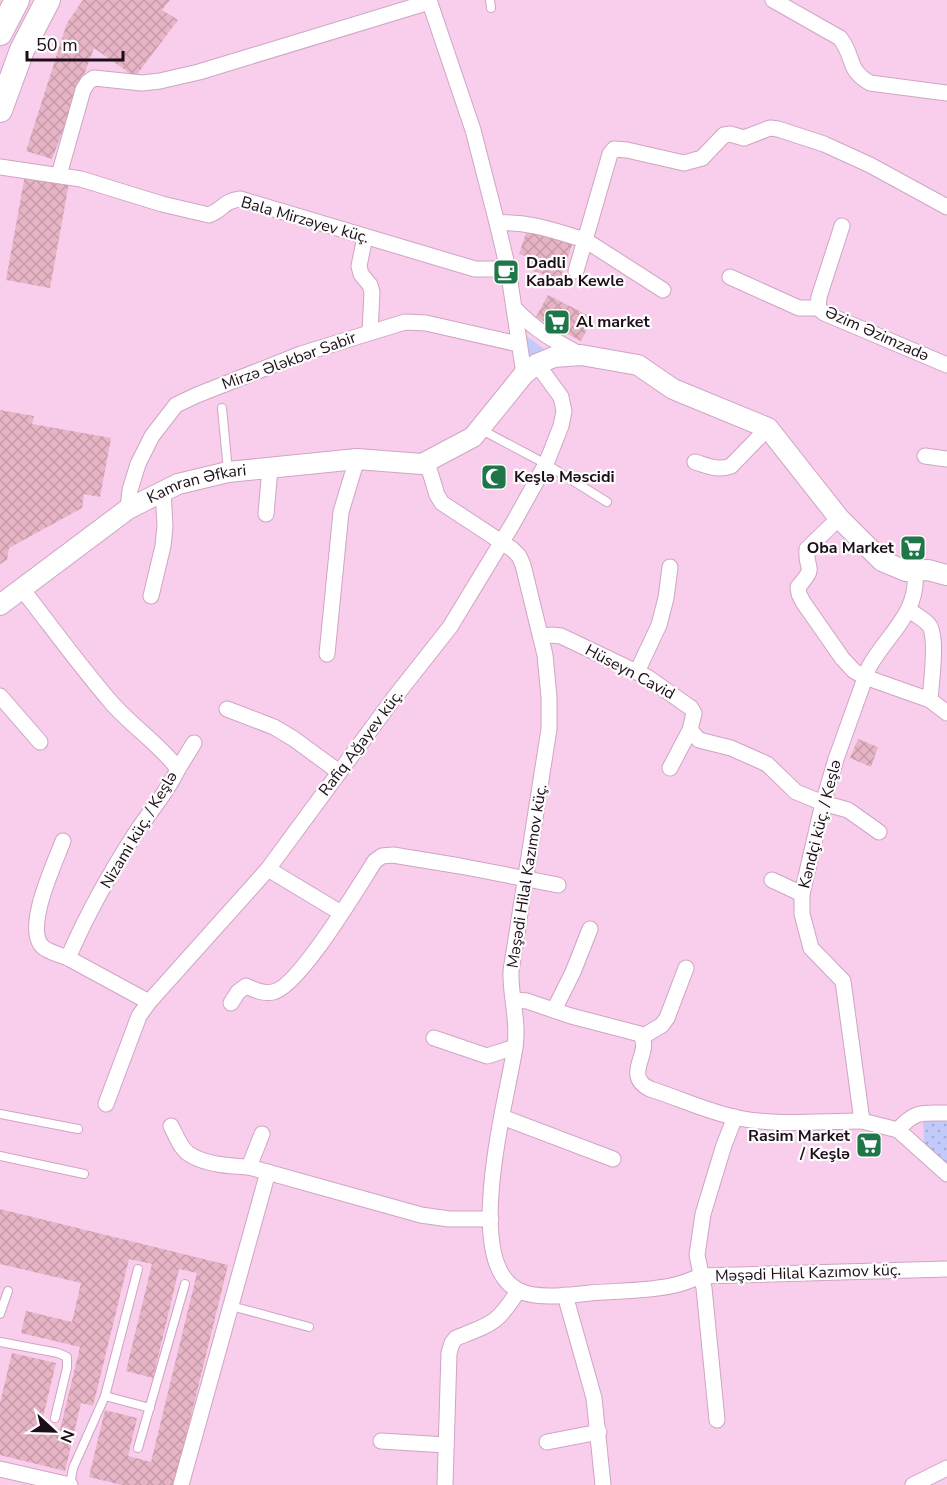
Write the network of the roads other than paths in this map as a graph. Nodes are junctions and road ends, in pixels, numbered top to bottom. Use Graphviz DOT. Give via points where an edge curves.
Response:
graph roads {
  1 [pos="17,0"];
  2 [pos="48,0"];
  3 [pos="773,0"];
  4 [pos="429,1"];
  5 [pos="0,33"];
  6 [pos="947,93"];
  7 [pos="0,110"];
  8 [pos="0,167"];
  9 [pos="59,175"];
  10 [pos="947,207"];
  11 [pos="497,223"];
  12 [pos="842,226"];
  13 [pos="365,237"];
  14 [pos="585,240"];
  15 [pos="508,269"];
  16 [pos="576,271"];
  17 [pos="730,277"];
  18 [pos="663,290"];
  19 [pos="514,308"];
  20 [pos="818,308"];
  21 [pos="370,332"];
  22 [pos="518,344"];
  23 [pos="581,355"];
  24 [pos="947,365"];
  25 [pos="531,369"];
  26 [pos="222,408"];
  27 [pos="768,428"];
  28 [pos="480,429"];
  29 [pos="925,456"];
  30 [pos="357,459"];
  31 [pos="947,459"];
  32 [pos="428,462"];
  33 [pos="695,462"];
  34 [pos="546,464"];
  35 [pos="270,468"];
  36 [pos="228,472"];
  37 [pos="163,491"];
  38 [pos="607,502"];
  39 [pos="128,509"];
  40 [pos="266,514"];
  41 [pos="839,518"];
  42 [pos="501,542"];
  43 [pos="670,567"];
  44 [pos="915,571"];
  45 [pos="947,575"];
  46 [pos="22,589"];
  47 [pos="151,596"];
  48 [pos="1,604"];
  49 [pos="910,610"];
  50 [pos="542,636"];
  51 [pos="327,654"];
  52 [pos="637,672"];
  53 [pos="865,677"];
  54 [pos="0,696"];
  55 [pos="930,700"];
  56 [pos="227,709"];
  57 [pos="947,713"];
  58 [pos="690,730"];
  59 [pos="40,742"];
  60 [pos="194,743"];
  61 [pos="670,768"];
  62 [pos="178,769"];
  63 [pos="339,772"];
  64 [pos="823,803"];
  65 [pos="879,832"];
  66 [pos="63,841"];
  67 [pos="268,869"];
  68 [pos="525,880"];
  69 [pos="772,880"];
  70 [pos="558,885"];
  71 [pos="802,894"];
  72 [pos="341,913"];
  73 [pos="590,929"];
  74 [pos="68,958"];
  75 [pos="686,968"];
  76 [pos="514,1000"];
  77 [pos="149,1002"];
  78 [pos="231,1003"];
  79 [pos="554,1010"];
  80 [pos="642,1037"];
  81 [pos="434,1038"];
  82 [pos="515,1047"];
  83 [pos="106,1104"];
  84 [pos="947,1113"];
  85 [pos="0,1114"];
  86 [pos="502,1117"];
  87 [pos="735,1117"];
  88 [pos="862,1121"];
  89 [pos="171,1126"];
  90 [pos="78,1129"];
  91 [pos="898,1130"];
  92 [pos="262,1134"];
  93 [pos="0,1156"];
  94 [pos="614,1159"];
  95 [pos="249,1167"];
  96 [pos="268,1172"];
  97 [pos="84,1174"];
  98 [pos="947,1174"];
  99 [pos="491,1219"];
  100 [pos="138,1269"];
  101 [pos="947,1269"];
  102 [pos="701,1276"];
  103 [pos="185,1284"];
  104 [pos="8,1291"];
  105 [pos="518,1291"];
  106 [pos="565,1295"];
  107 [pos="231,1306"];
  108 [pos="0,1314"];
  109 [pos="309,1327"];
  110 [pos="0,1342"];
  111 [pos="105,1396"];
  112 [pos="150,1408"];
  113 [pos="55,1418"];
  114 [pos="717,1420"];
  115 [pos="599,1432"];
  116 [pos="381,1441"];
  117 [pos="547,1443"];
  118 [pos="446,1445"];
  119 [pos="138,1448"];
  120 [pos="947,1468"];
  121 [pos="0,1469"];
  122 [pos="70,1485"];
  123 [pos="181,1485"];
  124 [pos="445,1485"];
  125 [pos="603,1485"];
  126 [pos="913,1485"];
  1 -- 5 [label="main road"];
  2 -- 7 [label="main road" via="22,50"];
  3 -- 6 [label="street" via="840,38 853,69 870,83"];
  4 -- 9 [label="street" via="199,72 142,83 94,78 83,90"];
  4 -- 11 [label="street" via="473,130"];
  8 -- 9 [label="street, Bala Mirzəyev küç."];
  9 -- 13 [label="street, Bala Mirzəyev küç." via="209,214 229,200 240,198"];
  10 -- 14 [label="street" via="824,144 770,128 744,138 724,135 702,158 684,163 614,149"];
  11 -- 14 [label="street" via="530,223"];
  11 -- 15 [label="street"];
  12 -- 20 [label="street, Əzim Əzimzadə"];
  13 -- 15 [label="street, Bala Mirzəyev küç." via="475,268"];
  13 -- 21 [label="street" via="359,266 372,292"];
  14 -- 16 [label="street"];
  14 -- 18 [label="street"];
  15 -- 19 [label="street"];
  17 -- 20 [label="street" via="799,308"];
  19 -- 22 [label="street"];
  19 -- 23 [label="street" via="530,326"];
  20 -- 24 [label="street, Əzim Əzimzadə"];
  21 -- 22 [label="street, Mirzə Ələkbər Sabir" via="405,322 426,322"];
  21 -- 39 [label="street, Mirzə Ələkbər Sabir" via="301,354 176,405 152,436 138,464"];
  22 -- 25 [label="street"];
  23 -- 25 [label="street" via="554,357"];
  23 -- 27 [label="street" via="638,365 673,389"];
  25 -- 28 [label="street"];
  25 -- 34 [label="street, Rafiq Ağayev küç." via="561,397 564,411"];
  26 -- 36 [label="lane"];
  27 -- 33 [label="street" via="731,466 713,468"];
  27 -- 41 [label="street"];
  28 -- 32 [label="street" via="473,437"];
  28 -- 34 [label="lane"];
  29 -- 31 [label="street"];
  30 -- 32 [label="street, Kamran Əfkari"];
  30 -- 35 [label="street, Kamran Əfkari"];
  30 -- 51 [label="street" via="340,512"];
  32 -- 42 [label="street, Məşədi Hilal Kazımov küç." via="442,503"];
  34 -- 38 [label="lane"];
  34 -- 42 [label="street, Rafiq Ağayev küç."];
  35 -- 36 [label="street, Kamran Əfkari"];
  35 -- 40 [label="street"];
  36 -- 37 [label="street, Kamran Əfkari"];
  37 -- 39 [label="street, Kamran Əfkari"];
  37 -- 47 [label="street" via="163,546"];
  39 -- 46 [label="street, Kamran Əfkari"];
  41 -- 44 [label="street" via="882,561"];
  41 -- 53 [label="street" via="807,549 811,569 798,587 799,594 842,658"];
  42 -- 50 [label="street, Məşədi Hilal Kazımov küç." via="519,556 523,565"];
  42 -- 63 [label="street, Rafiq Ağayev küç." via="450,627"];
  43 -- 52 [label="street" via="659,625"];
  44 -- 45 [label="street"];
  44 -- 49 [label="street, Kəndçi küç. / Keşlə" via="917,586"];
  46 -- 48 [label="street, Kamran Əfkari"];
  46 -- 62 [label="street, Nizami küç. / Keşlə" via="110,701 168,754"];
  49 -- 53 [label="street, Kəndçi küç. / Keşlə"];
  49 -- 55 [label="street" via="932,632"];
  50 -- 52 [label="street, Hüseyn Cavid" via="561,636"];
  50 -- 68 [label="street, Məşədi Hilal Kazımov küç." via="549,729"];
  52 -- 58 [label="street, Hüseyn Cavid" via="691,708 694,713"];
  53 -- 55 [label="street"];
  53 -- 64 [label="street, Kəndçi küç. / Keşlə"];
  54 -- 59 [label="street"];
  55 -- 57 [label="street"];
  56 -- 63 [label="street" via="294,738"];
  58 -- 61 [label="street"];
  58 -- 64 [label="street" via="699,740 731,748 767,764 790,788"];
  60 -- 62 [label="street"];
  62 -- 74 [label="street, Nizami küç. / Keşlə" via="107,882"];
  63 -- 67 [label="street, Rafiq Ağayev küç."];
  64 -- 65 [label="street" via="848,810"];
  64 -- 71 [label="street, Kəndçi küç. / Keşlə"];
  66 -- 74 [label="street" via="37,914 36,937 43,947"];
  67 -- 72 [label="street"];
  67 -- 77 [label="street, Rafiq Ağayev küç."];
  68 -- 70 [label="street"];
  68 -- 72 [label="street" via="460,866 382,856"];
  68 -- 76 [label="street, Məşədi Hilal Kazımov küç." via="511,971"];
  69 -- 71 [label="street"];
  71 -- 88 [label="street, Kəndçi küç. / Keşlə" via="802,914 811,948 843,981"];
  72 -- 78 [label="street" via="302,968 284,986 275,992 261,993 246,986"];
  73 -- 79 [label="street"];
  74 -- 77 [label="street"];
  75 -- 80 [label="street" via="667,1018"];
  76 -- 79 [label="street"];
  76 -- 82 [label="street, Məşədi Hilal Kazımov küç."];
  77 -- 83 [label="street, Rafiq Ağayev küç." via="139,1016"];
  79 -- 80 [label="street"];
  80 -- 87 [label="street" via="637,1071 643,1085"];
  81 -- 82 [label="street" via="488,1056"];
  82 -- 86 [label="street, Məşədi Hilal Kazımov küç."];
  84 -- 91 [label="street" via="920,1113 908,1118"];
  85 -- 90 [label="lane"];
  86 -- 94 [label="street"];
  86 -- 99 [label="street, Məşədi Hilal Kazımov küç."];
  87 -- 88 [label="street" via="768,1122"];
  87 -- 102 [label="street" via="703,1214 697,1255"];
  88 -- 91 [label="street"];
  89 -- 95 [label="street" via="189,1153 222,1165"];
  91 -- 98 [label="street"];
  92 -- 95 [label="street"];
  93 -- 97 [label="lane"];
  95 -- 96 [label="street"];
  96 -- 99 [label="street" via="421,1215"];
  96 -- 107 [label="street"];
  99 -- 105 [label="street, Məşədi Hilal Kazımov küç." via="497,1268"];
  100 -- 111 [label="lane"];
  101 -- 102 [label="street, Məşədi Hilal Kazımov küç."];
  102 -- 106 [label="street, Məşədi Hilal Kazımov küç." via="674,1286"];
  102 -- 114 [label="street"];
  103 -- 112 [label="lane"];
  104 -- 108 [label="lane"];
  105 -- 106 [label="street, Məşədi Hilal Kazımov küç."];
  105 -- 118 [label="street" via="491,1324 452,1343"];
  106 -- 115 [label="street" via="588,1371"];
  107 -- 109 [label="lane"];
  107 -- 123 [label="street"];
  110 -- 113 [label="lane" via="67,1358"];
  111 -- 112 [label="lane"];
  111 -- 122 [label="lane" via="73,1468"];
  112 -- 119 [label="lane"];
  115 -- 117 [label="street"];
  115 -- 125 [label="street"];
  116 -- 118 [label="street"];
  118 -- 124 [label="street"];
  120 -- 126 [label="street"];
  121 -- 122 [label="street"];
}
